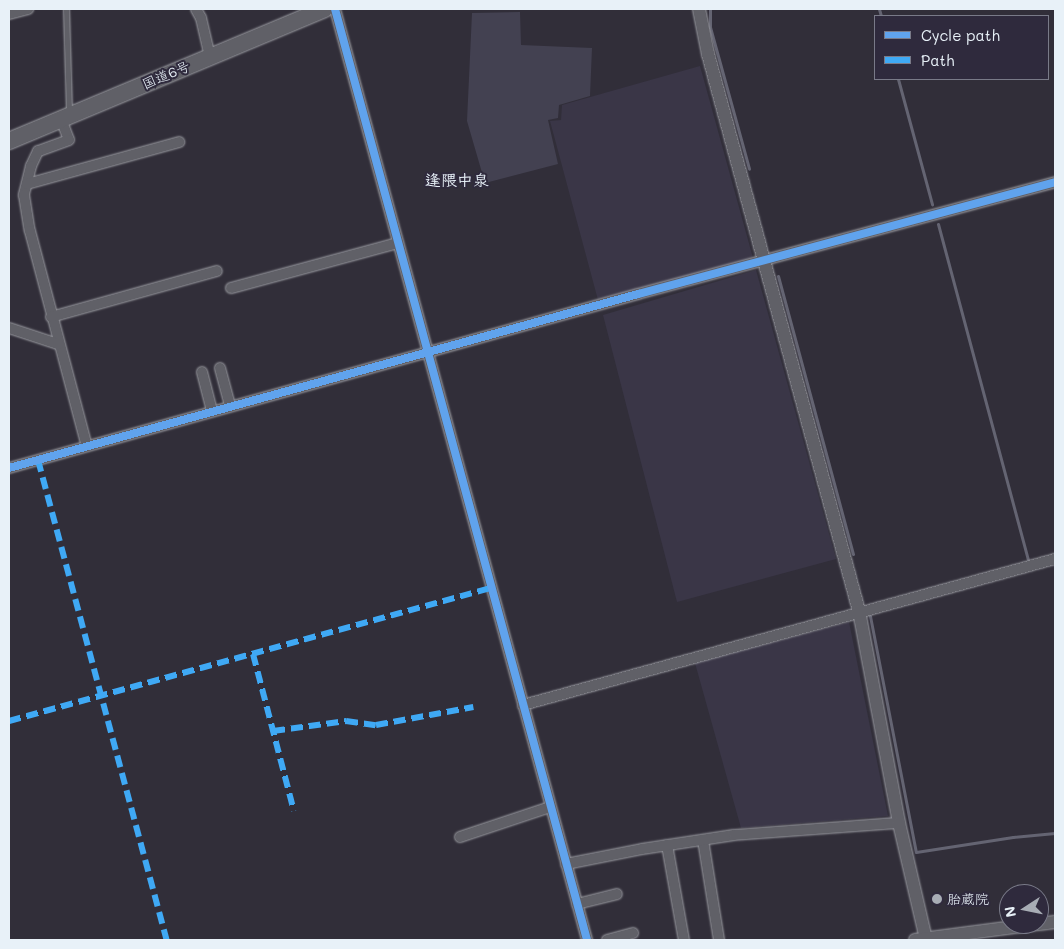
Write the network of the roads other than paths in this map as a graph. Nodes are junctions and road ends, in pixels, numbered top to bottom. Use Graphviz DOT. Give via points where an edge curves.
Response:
graph roads {
  1 [pos="28,9"];
  2 [pos="66,9"];
  3 [pos="196,9"];
  4 [pos="324,9"];
  5 [pos="335,9"];
  6 [pos="700,9"];
  7 [pos="10,12"];
  8 [pos="210,57"];
  9 [pos="65,117"];
  10 [pos="9,141"];
  11 [pos="179,142"];
  12 [pos="1055,182"];
  13 [pos="27,184"];
  14 [pos="398,243"];
  15 [pos="765,261"];
  16 [pos="217,271"];
  17 [pos="231,288"];
  18 [pos="51,316"];
  19 [pos="9,328"];
  20 [pos="58,344"];
  21 [pos="426,352"];
  22 [pos="220,368"];
  23 [pos="202,372"];
  24 [pos="230,406"];
  25 [pos="212,411"];
  26 [pos="87,446"];
  27 [pos="9,468"];
  28 [pos="1055,559"];
  29 [pos="859,611"];
  30 [pos="523,705"];
  31 [pos="550,807"];
  32 [pos="899,823"];
  33 [pos="460,837"];
  34 [pos="703,840"];
  35 [pos="667,845"];
  36 [pos="566,864"];
  37 [pos="617,894"];
  38 [pos="577,904"];
  39 [pos="999,929"];
  40 [pos="632,933"];
  41 [pos="928,939"];
  42 [pos="587,940"];
  43 [pos="608,940"];
  44 [pos="684,940"];
  45 [pos="719,940"];
  1 -- 7 [label="street"];
  2 -- 9 [label="lane"];
  3 -- 8 [label="street"];
  4 -- 8 [label="highway, 国道6号"];
  5 -- 14 [label="street"];
  6 -- 15 [label="street" via="708,54"];
  8 -- 9 [label="highway, 国道6号"];
  9 -- 10 [label="highway, 国道6号"];
  9 -- 13 [label="street" via="69,140 38,152"];
  11 -- 13 [label="street"];
  12 -- 15 [label="street"];
  13 -- 18 [label="street" via="24,195 30,230"];
  14 -- 17 [label="street"];
  14 -- 21 [label="street"];
  15 -- 21 [label="street"];
  15 -- 29 [label="street"];
  16 -- 18 [label="street"];
  18 -- 20 [label="street"];
  19 -- 20 [label="street"];
  20 -- 26 [label="street"];
  21 -- 24 [label="street"];
  21 -- 30 [label="street"];
  22 -- 24 [label="street"];
  23 -- 25 [label="street"];
  24 -- 25 [label="street"];
  25 -- 26 [label="street"];
  26 -- 27 [label="street"];
  28 -- 29 [label="street"];
  29 -- 30 [label="street"];
  29 -- 32 [label="street"];
  30 -- 31 [label="street"];
  31 -- 33 [label="street"];
  31 -- 36 [label="street"];
  32 -- 34 [label="street"];
  32 -- 41 [label="street"];
  34 -- 35 [label="street"];
  34 -- 45 [label="street"];
  35 -- 36 [label="street"];
  35 -- 44 [label="street"];
  36 -- 38 [label="street"];
  37 -- 38 [label="street"];
  38 -- 42 [label="street"];
  39 -- 41 [label="street"];
  40 -- 43 [label="street"];
}
